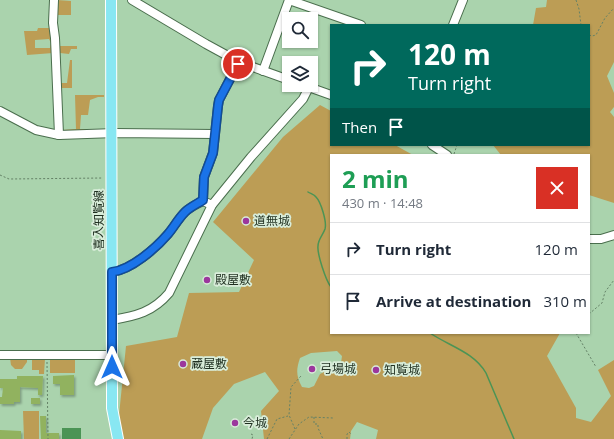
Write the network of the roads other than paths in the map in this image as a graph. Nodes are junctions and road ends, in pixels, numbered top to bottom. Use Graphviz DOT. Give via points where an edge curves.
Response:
graph roads {
  1 [pos="54,0"];
  2 [pos="111,0"];
  3 [pos="132,0"];
  4 [pos="463,0"];
  5 [pos="358,24"];
  6 [pos="453,24"];
  7 [pos="239,62"];
  8 [pos="263,71"];
  9 [pos="282,78"];
  10 [pos="318,90"];
  11 [pos="305,92"];
  12 [pos="330,95"];
  13 [pos="0,111"];
  14 [pos="112,134"];
  15 [pos="215,134"];
  16 [pos="60,135"];
  17 [pos="434,146"];
  18 [pos="446,154"];
  19 [pos="203,200"];
  20 [pos="212,205"];
  21 [pos="614,235"];
  22 [pos="590,239"];
  23 [pos="112,272"];
  24 [pos="112,320"];
  25 [pos="112,355"];
  26 [pos="0,356"];
  27 [pos="118,439"];
  1 -- 16 [label="street" via="53,23"];
  2 -- 14 [label="main road, 喜入知覧線"];
  3 -- 7 [label="street"];
  4 -- 6 [label="street"];
  5 -- 8 [label="street" via="289,0"];
  7 -- 8 [label="street"];
  7 -- 15 [label="street" via="219,100"];
  8 -- 9 [label="street"];
  10 -- 12 [label="street"];
  11 -- 20 [label="street" via="303,99"];
  13 -- 16 [label="street" via="36,130"];
  14 -- 15 [label="street"];
  14 -- 16 [label="street"];
  14 -- 23 [label="main road, 喜入知覧線"];
  15 -- 19 [label="street" via="213,153 204,177"];
  17 -- 18 [label="street"];
  19 -- 20 [label="street"];
  19 -- 23 [label="street" via="184,213 155,248 127,267"];
  20 -- 24 [label="street" via="169,293 161,302 145,312"];
  21 -- 22 [label="street" via="601,240"];
  23 -- 24 [label="main road, 喜入知覧線"];
  24 -- 25 [label="main road, 喜入知覧線"];
  25 -- 26 [label="street"];
  25 -- 27 [label="main road, 喜入知覧線" via="112,408"];
}
